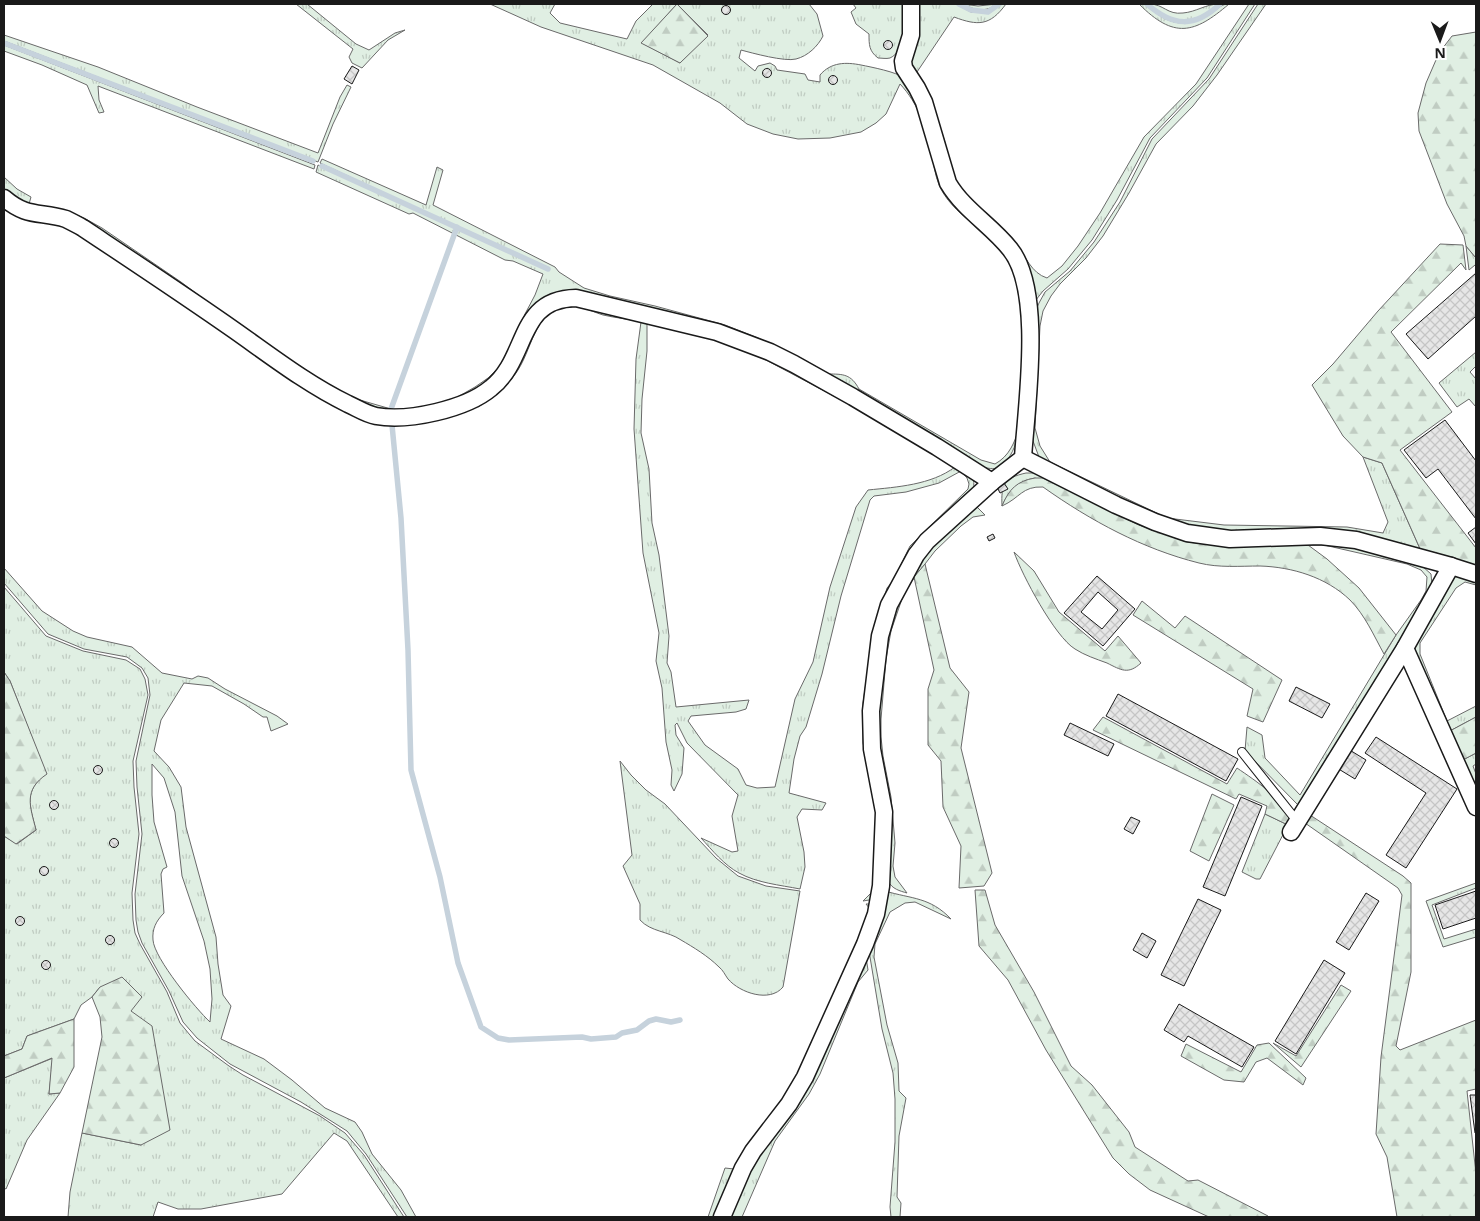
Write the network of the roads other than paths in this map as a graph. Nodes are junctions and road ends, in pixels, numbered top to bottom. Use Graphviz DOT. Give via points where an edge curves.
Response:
graph roads {
  1 [pos="911,4"];
  2 [pos="4,198"];
  3 [pos="1023,458"];
  4 [pos="992,482"];
  5 [pos="1451,566"];
  6 [pos="1476,574"];
  7 [pos="1405,648"];
  8 [pos="1242,752"];
  9 [pos="1476,807"];
  10 [pos="1294,826"];
  11 [pos="722,1217"];
  1 -- 3 [label="street" via="911,35 904,68 924,102 948,183 955,195 1010,249 1025,285 1030,356"];
  2 -- 4 [label="street" via="29,213 66,220 83,228 292,371 338,400 375,416 430,413 453,408 483,395 509,367 536,314 553,301 576,298 717,332 770,352 853,397"];
  3 -- 4 [label="street"];
  3 -- 5 [label="street" via="1116,505 1186,533 1230,539 1320,536 1356,540"];
  4 -- 11 [label="street" via="927,541 889,605 879,643 871,711 872,749 884,812 881,886 876,914 805,1078 743,1168"];
  5 -- 6 [label="street"];
  5 -- 7 [label="street"];
  7 -- 9 [label="street"];
  7 -- 10 [label="street"];
  8 -- 10 [label="lane"];
}
